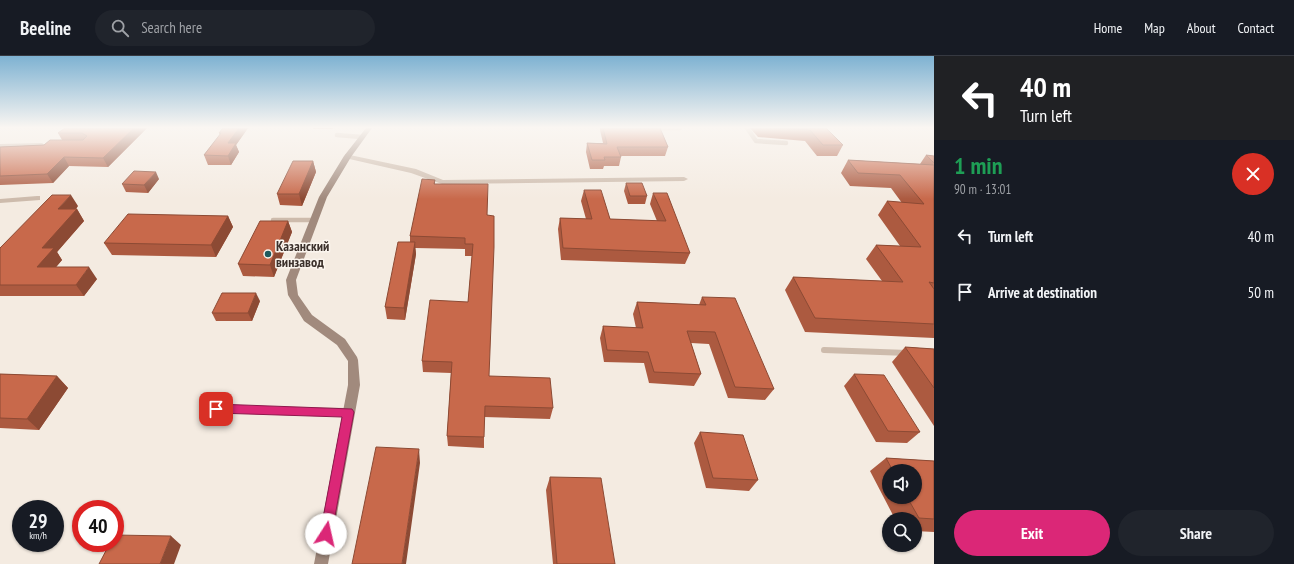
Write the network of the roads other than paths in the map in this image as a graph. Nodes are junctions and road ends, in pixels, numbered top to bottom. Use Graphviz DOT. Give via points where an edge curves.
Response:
graph roads {
  1 [pos="351,152"];
  2 [pos="348,156"];
  3 [pos="684,179"];
  4 [pos="37,198"];
  5 [pos="0,201"];
  6 [pos="273,220"];
  7 [pos="314,220"];
  8 [pos="824,350"];
  9 [pos="918,353"];
  10 [pos="216,409"];
  11 [pos="348,412"];
  12 [pos="321,564"];
  1 -- 2 [label="street"];
  2 -- 3 [label="street" via="413,171 442,182"];
  2 -- 7 [label="street"];
  4 -- 5 [label="street"];
  6 -- 7 [label="lane"];
  7 -- 11 [label="street" via="291,280 293,296 308,318 341,342 353,360 354,385"];
  8 -- 9 [label="lane"];
  10 -- 11 [label="lane"];
  11 -- 12 [label="street"];
}
